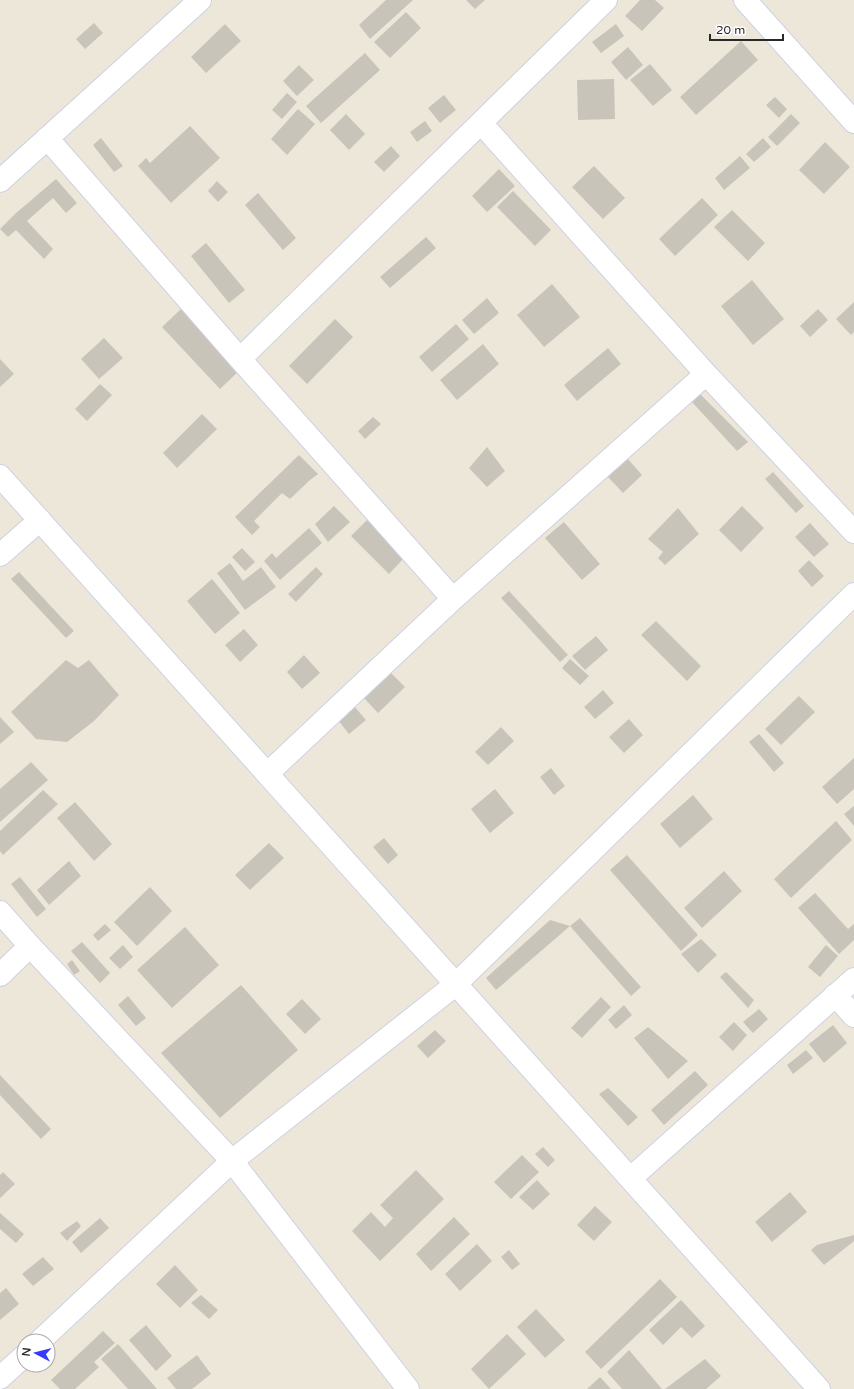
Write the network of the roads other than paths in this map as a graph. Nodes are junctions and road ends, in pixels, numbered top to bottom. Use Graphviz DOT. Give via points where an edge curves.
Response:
graph roads {
  1 [pos="200,0"];
  2 [pos="606,0"];
  3 [pos="746,0"];
  4 [pos="854,122"];
  5 [pos="481,123"];
  6 [pos="47,138"];
  7 [pos="0,181"];
  8 [pos="240,359"];
  9 [pos="706,374"];
  10 [pos="0,476"];
  11 [pos="40,520"];
  12 [pos="854,532"];
  13 [pos="0,555"];
  14 [pos="854,594"];
  15 [pos="453,599"];
  16 [pos="267,774"];
  17 [pos="0,912"];
  18 [pos="30,946"];
  19 [pos="0,975"];
  20 [pos="854,979"];
  21 [pos="455,985"];
  22 [pos="835,995"];
  23 [pos="854,1016"];
  24 [pos="232,1161"];
  25 [pos="631,1178"];
  26 [pos="49,1333"];
  27 [pos="16,1363"];
  28 [pos="0,1378"];
  29 [pos="401,1387"];
  30 [pos="819,1389"];
  1 -- 6 [label="street"];
  2 -- 5 [label="street"];
  3 -- 4 [label="street"];
  5 -- 8 [label="street"];
  5 -- 9 [label="street"];
  6 -- 7 [label="street"];
  6 -- 8 [label="street"];
  8 -- 15 [label="street"];
  9 -- 12 [label="street"];
  9 -- 15 [label="street"];
  10 -- 11 [label="street"];
  11 -- 13 [label="street"];
  11 -- 16 [label="street"];
  14 -- 21 [label="street"];
  15 -- 16 [label="street"];
  16 -- 21 [label="street"];
  17 -- 18 [label="street"];
  18 -- 19 [label="street"];
  18 -- 24 [label="street"];
  20 -- 22 [label="street"];
  21 -- 24 [label="street"];
  21 -- 25 [label="street"];
  22 -- 23 [label="street"];
  22 -- 25 [label="street"];
  24 -- 26 [label="street"];
  24 -- 29 [label="street"];
  25 -- 30 [label="street"];
  27 -- 28 [label="street"];
}
